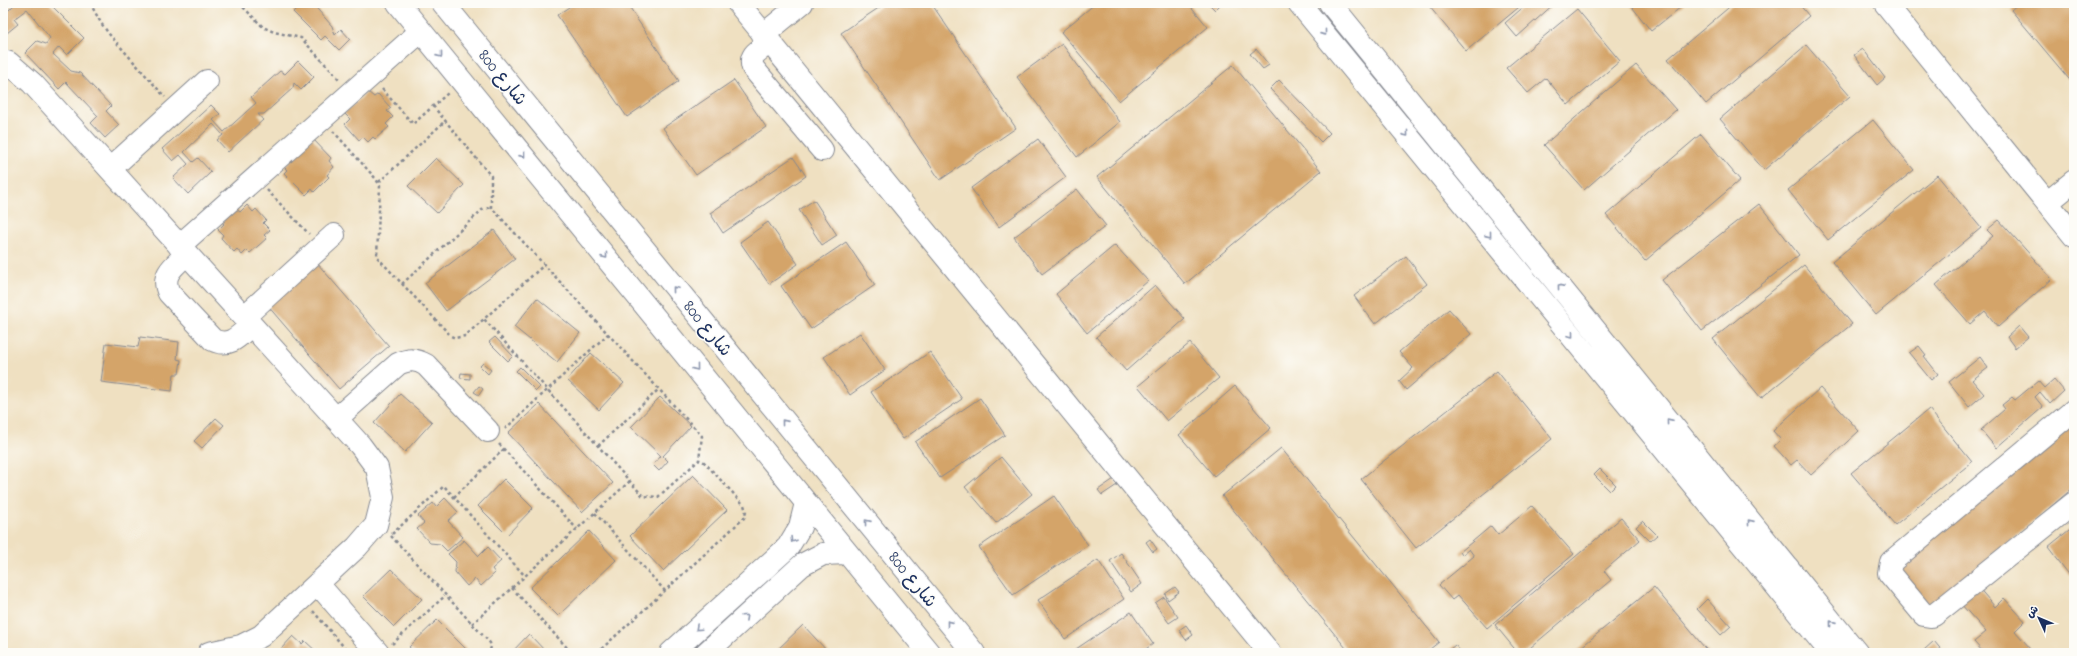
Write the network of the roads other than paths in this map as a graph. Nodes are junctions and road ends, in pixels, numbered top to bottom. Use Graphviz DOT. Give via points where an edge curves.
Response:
graph roads {
  1 [pos="398,3"];
  2 [pos="443,3"];
  3 [pos="738,3"];
  4 [pos="802,3"];
  5 [pos="1299,3"];
  6 [pos="1330,3"];
  7 [pos="1885,3"];
  8 [pos="421,31"];
  9 [pos="767,39"];
  10 [pos="3,61"];
  11 [pos="207,81"];
  12 [pos="817,100"];
  13 [pos="795,117"];
  14 [pos="822,150"];
  15 [pos="110,169"];
  16 [pos="2074,181"];
  17 [pos="2047,203"];
  18 [pos="2074,236"];
  19 [pos="327,241"];
  20 [pos="183,250"];
  21 [pos="248,321"];
  22 [pos="703,322"];
  23 [pos="677,345"];
  24 [pos="2074,410"];
  25 [pos="336,419"];
  26 [pos="491,435"];
  27 [pos="806,503"];
  28 [pos="2074,503"];
  29 [pos="846,553"];
  30 [pos="318,584"];
  31 [pos="383,650"];
  32 [pos="209,653"];
  33 [pos="671,653"];
  34 [pos="706,653"];
  35 [pos="929,653"];
  36 [pos="974,653"];
  37 [pos="1270,653"];
  38 [pos="1831,653"];
  39 [pos="1857,653"];
  1 -- 8 [label="street, شارع 800"];
  22 -- 2 [label="street, شارع 800, one-way"];
  3 -- 9 [label="street"];
  4 -- 9 [label="street"];
  5 -- 38 [label="street, one-way"];
  39 -- 6 [label="street, one-way"];
  7 -- 17 [label="street"];
  8 -- 20 [label="street" via="256,178"];
  8 -- 23 [label="street, شارع 800, one-way"];
  9 -- 12 [label="street"];
  9 -- 13 [label="street" via="753,55 753,68"];
  10 -- 15 [label="street" via="9,63 32,83"];
  11 -- 15 [label="street"];
  12 -- 13 [label="street"];
  12 -- 37 [label="street"];
  13 -- 14 [label="street"];
  15 -- 20 [label="street"];
  16 -- 17 [label="street"];
  17 -- 18 [label="street"];
  19 -- 21 [label="street"];
  20 -- 21 [label="street"];
  20 -- 21 [label="street" via="166,278 169,293 213,340 220,344 236,339"];
  21 -- 25 [label="street"];
  22 -- 23 [label="street"];
  36 -- 22 [label="street, شارع 800, one-way"];
  23 -- 27 [label="street, شارع 800, one-way"];
  24 -- 28 [label="street" via="1891,562 1889,573 1924,615 1934,615"];
  25 -- 26 [label="street" via="398,364 407,360 418,360"];
  25 -- 30 [label="street" via="377,468 383,497 383,530 357,547"];
  27 -- 29 [label="street, شارع 800"];
  27 -- 33 [label="street, one-way" via="800,527 788,547"];
  34 -- 29 [label="street, one-way" via="802,565 823,554"];
  29 -- 35 [label="street, شارع 800"];
  30 -- 31 [label="street"];
  30 -- 32 [label="street" via="261,636 241,646"];
}
